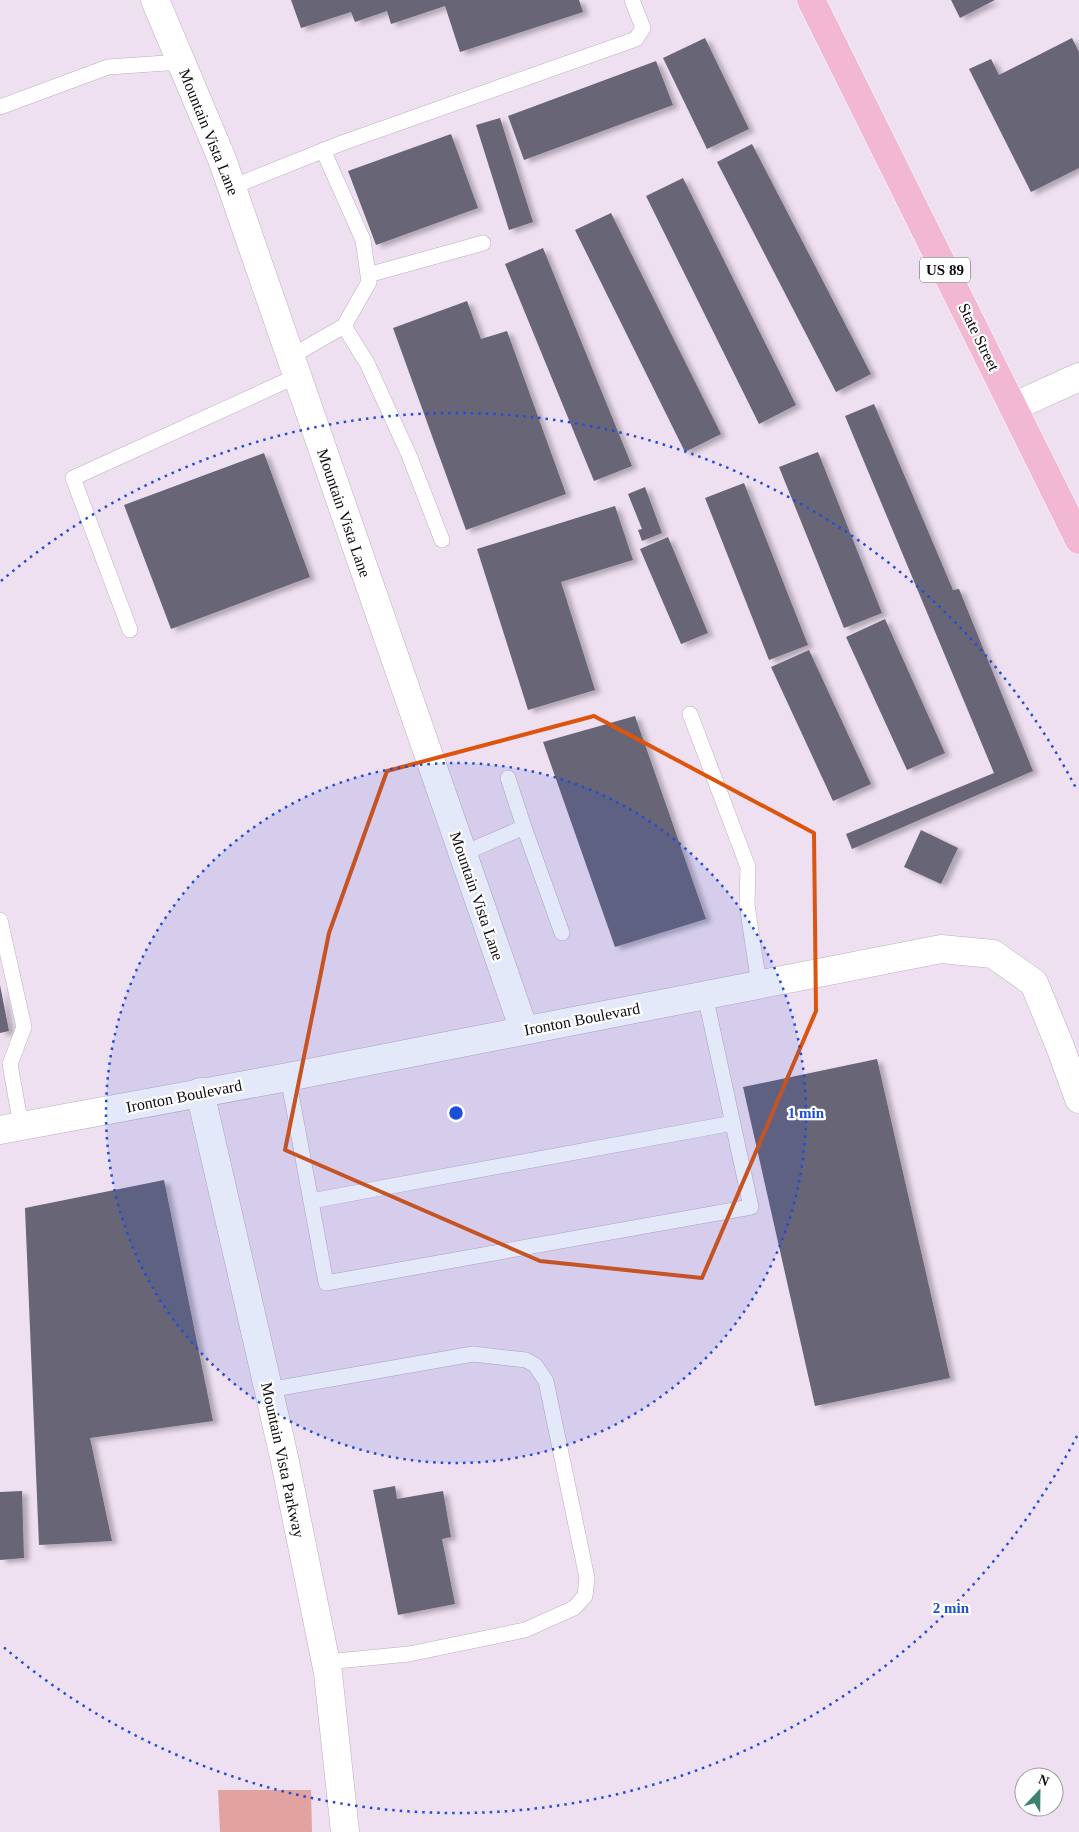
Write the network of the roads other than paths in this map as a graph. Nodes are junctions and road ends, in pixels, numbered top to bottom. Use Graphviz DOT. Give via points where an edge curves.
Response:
graph roads {
  1 [pos="154,0"];
  2 [pos="632,0"];
  3 [pos="811,0"];
  4 [pos="181,62"];
  5 [pos="0,107"];
  6 [pos="324,150"];
  7 [pos="232,187"];
  8 [pos="483,243"];
  9 [pos="368,275"];
  10 [pos="344,326"];
  11 [pos="294,367"];
  12 [pos="1079,377"];
  13 [pos="1013,407"];
  14 [pos="442,540"];
  15 [pos="1079,540"];
  16 [pos="130,630"];
  17 [pos="690,714"];
  18 [pos="508,778"];
  19 [pos="524,827"];
  20 [pos="462,854"];
  21 [pos="0,920"];
  22 [pos="562,933"];
  23 [pos="759,984"];
  24 [pos="704,995"];
  25 [pos="524,1030"];
  26 [pos="288,1076"];
  27 [pos="200,1092"];
  28 [pos="1079,1099"];
  29 [pos="733,1122"];
  30 [pos="10,1128"];
  31 [pos="311,1201"];
  32 [pos="268,1390"];
  33 [pos="326,1662"];
  34 [pos="345,1832"];
  1 -- 4 [label="street, Mountain Vista Lane"];
  2 -- 6 [label="lane" via="643,28 636,38"];
  3 -- 13 [label="main road, State Street / US 89"];
  4 -- 5 [label="lane" via="108,67"];
  4 -- 7 [label="street, Mountain Vista Lane"];
  6 -- 7 [label="lane"];
  6 -- 9 [label="lane" via="364,240"];
  7 -- 11 [label="street, Mountain Vista Lane"];
  8 -- 9 [label="lane"];
  9 -- 10 [label="lane" via="369,282"];
  10 -- 11 [label="lane"];
  10 -- 14 [label="lane" via="367,363 409,454"];
  11 -- 16 [label="lane" via="73,478"];
  11 -- 20 [label="street, Mountain Vista Lane"];
  12 -- 13 [label="street"];
  13 -- 15 [label="main road, State Street / US 89"];
  17 -- 23 [label="lane" via="748,867 747,905"];
  18 -- 19 [label="lane"];
  19 -- 20 [label="lane"];
  19 -- 22 [label="lane"];
  20 -- 25 [label="street, Mountain Vista Lane"];
  21 -- 30 [label="lane" via="24,1027 10,1064"];
  23 -- 24 [label="street, Ironton Boulevard"];
  23 -- 28 [label="street, Ironton Boulevard" via="941,949 993,954 1034,983"];
  24 -- 25 [label="street, Ironton Boulevard"];
  24 -- 29 [label="lane"];
  25 -- 26 [label="street, Ironton Boulevard"];
  26 -- 27 [label="street, Ironton Boulevard"];
  26 -- 31 [label="lane"];
  27 -- 30 [label="street, Ironton Boulevard"];
  27 -- 32 [label="street, Mountain Vista Parkway"];
  29 -- 31 [label="lane"];
  29 -- 31 [label="lane" via="751,1207 326,1283"];
  32 -- 33 [label="street, Mountain Vista Parkway"];
  32 -- 33 [label="lane" via="473,1354 526,1360 546,1381 587,1578 585,1596 574,1608 526,1630 409,1654"];
  33 -- 34 [label="street, Mountain Vista Parkway"];
}
